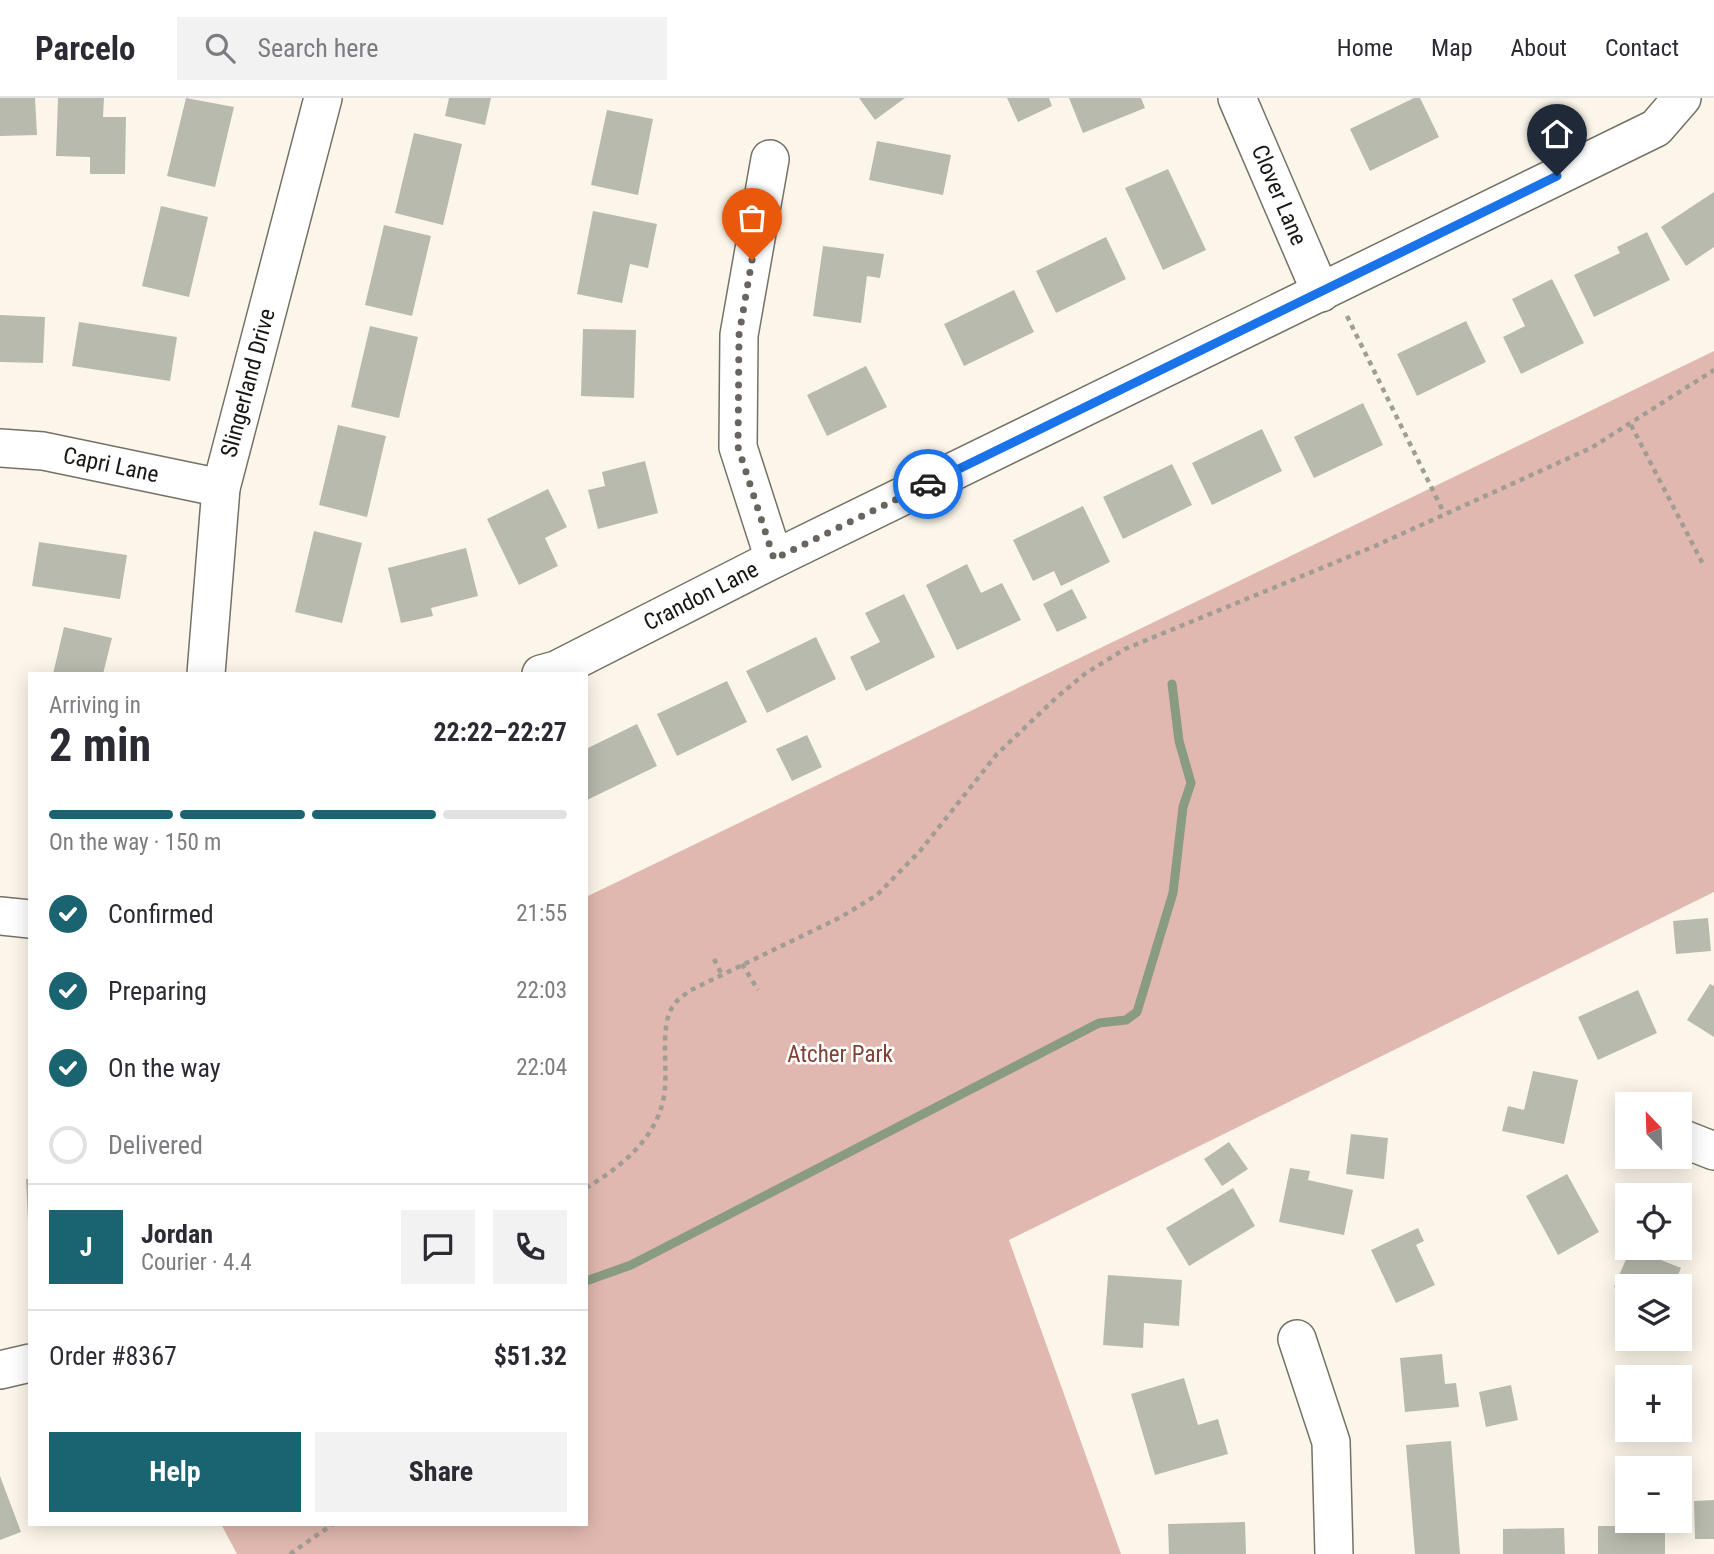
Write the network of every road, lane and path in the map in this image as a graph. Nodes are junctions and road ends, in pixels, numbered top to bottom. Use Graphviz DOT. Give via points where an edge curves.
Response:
graph roads {
  1 [pos="323,98"];
  2 [pos="1237,98"];
  3 [pos="1682,98"];
  4 [pos="770,159"];
  5 [pos="1321,293"];
  6 [pos="1353,327"];
  7 [pos="1714,370"];
  8 [pos="1631,425"];
  9 [pos="0,448"];
  10 [pos="221,488"];
  11 [pos="1444,513"];
  12 [pos="774,559"];
  13 [pos="1704,566"];
  14 [pos="206,672"];
  15 [pos="548,672"];
  16 [pos="0,916"];
  17 [pos="28,919"];
  18 [pos="714,959"];
  19 [pos="742,964"];
  20 [pos="722,975"];
  21 [pos="758,990"];
  22 [pos="1692,1142"];
  23 [pos="1714,1151"];
  24 [pos="588,1187"];
  25 [pos="1297,1339"];
  26 [pos="28,1363"];
  27 [pos="0,1370"];
  28 [pos="330,1526"];
  29 [pos="290,1554"];
  30 [pos="1334,1554"];
  1 -- 10 [label="street, Slingerland Drive"];
  2 -- 5 [label="street, Clover Lane"];
  3 -- 5 [label="street, Crandon Lane" via="1656,128"];
  4 -- 12 [label="street" via="739,335 738,447"];
  5 -- 12 [label="street, Crandon Lane"];
  6 -- 11 [label="path"];
  7 -- 8 [label="path"];
  8 -- 11 [label="path" via="1591,448"];
  8 -- 13 [label="path"];
  9 -- 10 [label="street, Capri Lane" via="44,451"];
  10 -- 14 [label="street, Slingerland Drive"];
  11 -- 19 [label="path" via="1125,649 1086,673 997,754 920,851 877,895"];
  12 -- 15 [label="street, Crandon Lane"];
  16 -- 17 [label="street"];
  18 -- 20 [label="path"];
  19 -- 20 [label="path"];
  19 -- 21 [label="path"];
  20 -- 24 [label="path" via="689,991 673,1006 666,1026 663,1103 648,1135 619,1167"];
  22 -- 23 [label="street"];
  25 -- 30 [label="street" via="1331,1442"];
  26 -- 27 [label="street"];
  28 -- 29 [label="path"];
}
